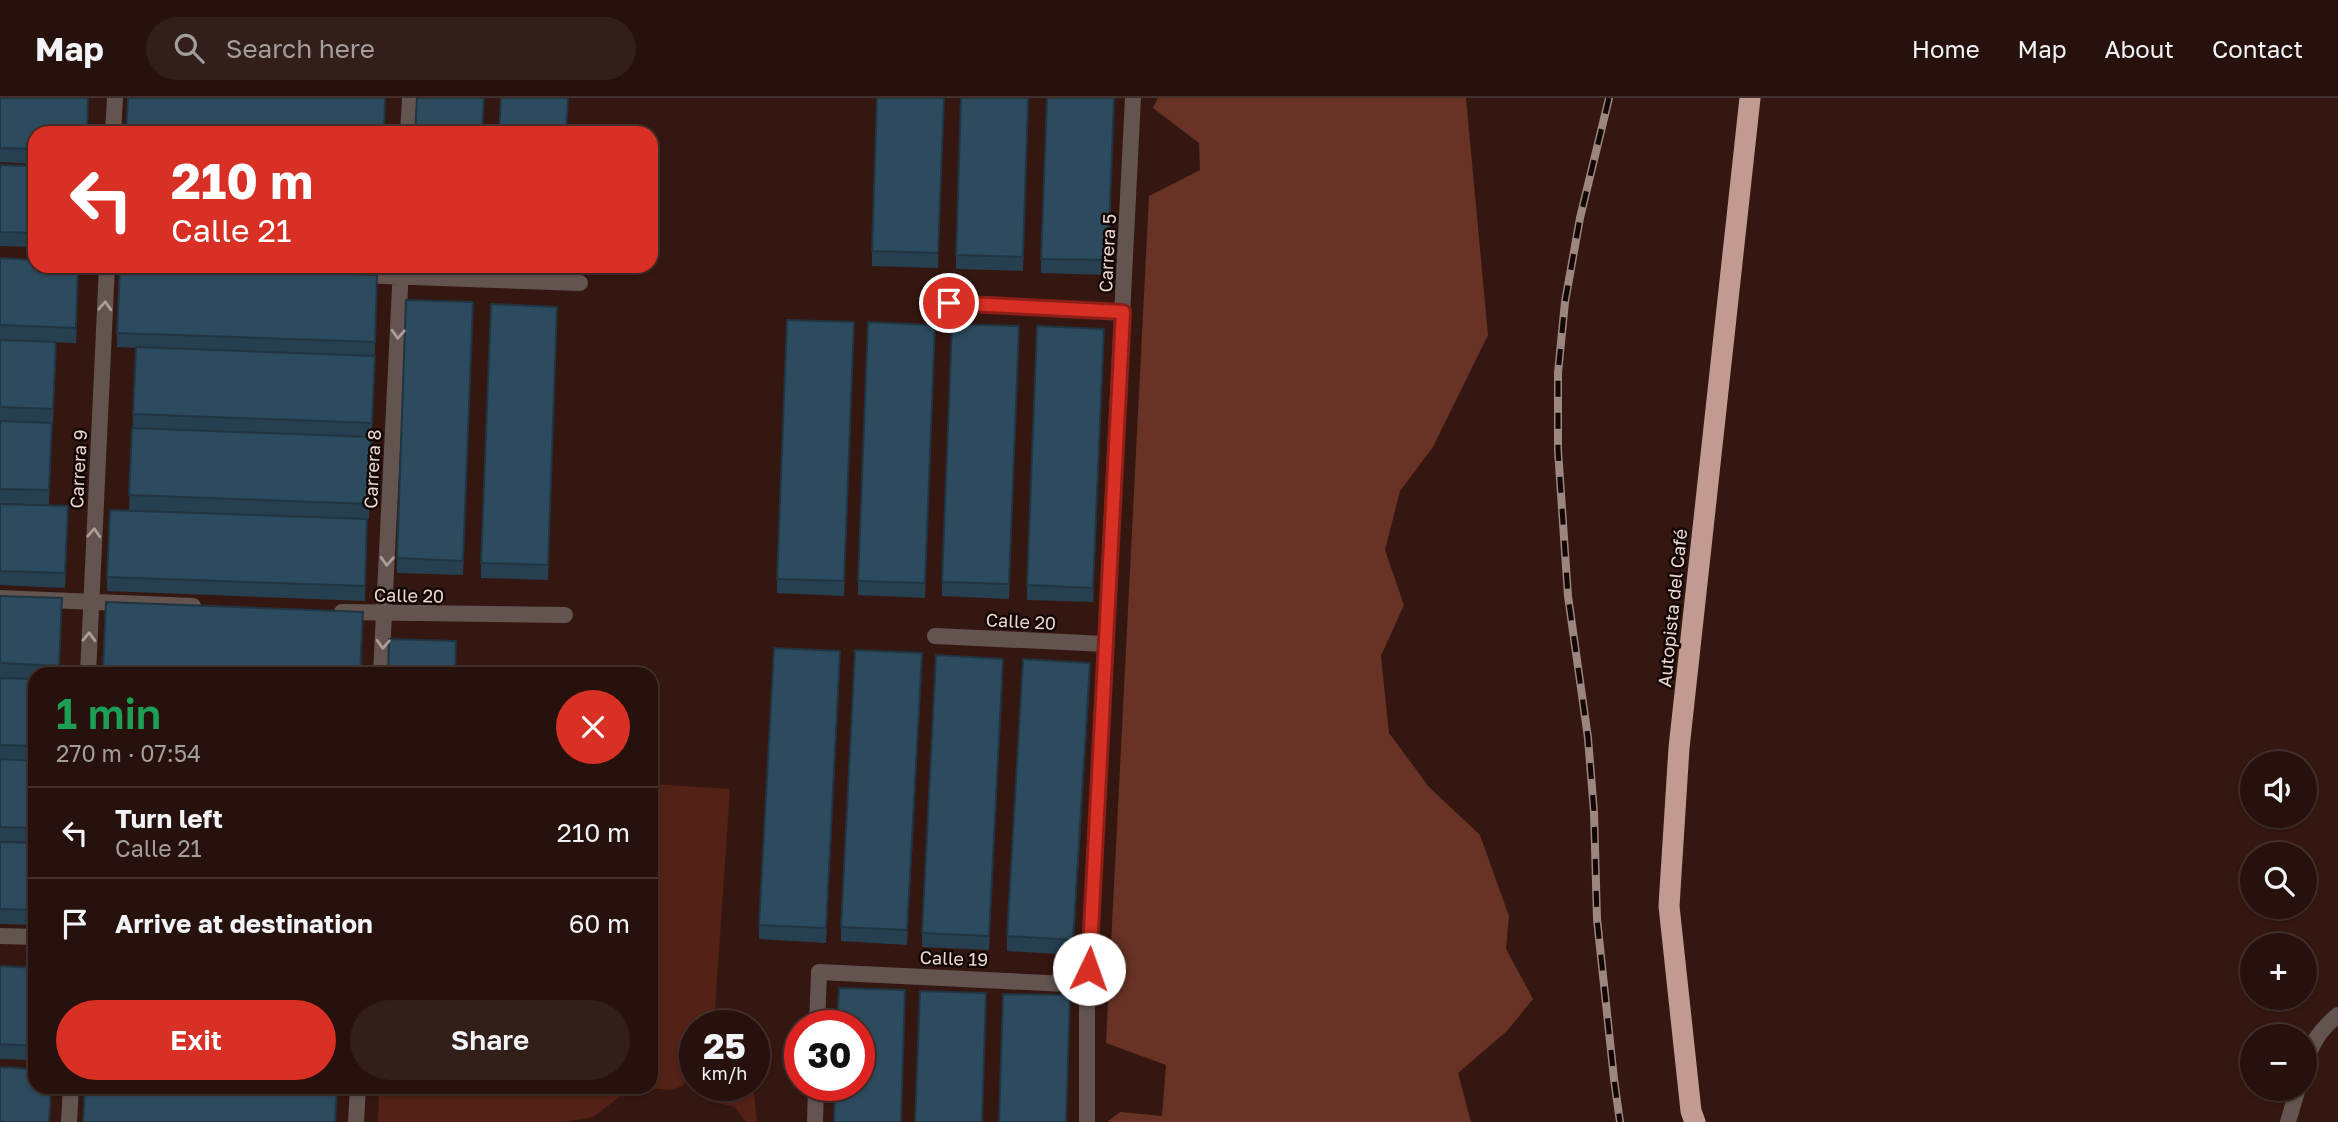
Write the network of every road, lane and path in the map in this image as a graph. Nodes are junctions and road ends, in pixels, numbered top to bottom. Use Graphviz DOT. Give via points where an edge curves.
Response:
graph roads {
  1 [pos="115,98"];
  2 [pos="410,98"];
  3 [pos="1133,98"];
  4 [pos="1750,98"];
  5 [pos="113,126"];
  6 [pos="408,126"];
  7 [pos="107,273"];
  8 [pos="401,273"];
  9 [pos="431,273"];
  10 [pos="580,283"];
  11 [pos="949,303"];
  12 [pos="1123,312"];
  13 [pos="0,598"];
  14 [pos="91,601"];
  15 [pos="203,606"];
  16 [pos="328,612"];
  17 [pos="384,614"];
  18 [pos="565,615"];
  19 [pos="935,636"];
  20 [pos="1106,644"];
  21 [pos="88,667"];
  22 [pos="381,667"];
  23 [pos="0,936"];
  24 [pos="28,937"];
  25 [pos="1088,985"];
  26 [pos="817,1010"];
  27 [pos="2338,1015"];
  28 [pos="2317,1036"];
  29 [pos="71,1094"];
  30 [pos="358,1094"];
  31 [pos="816,1101"];
  32 [pos="2294,1101"];
  33 [pos="69,1122"];
  34 [pos="356,1122"];
  35 [pos="815,1122"];
  36 [pos="1087,1122"];
  37 [pos="1695,1122"];
  38 [pos="2288,1122"];
  1 -- 5 [label="street"];
  2 -- 6 [label="street"];
  3 -- 12 [label="street, Carrera 5"];
  4 -- 37 [label="highway, Autopista del Café" via="1679,748 1669,906"];
  14 -- 7 [label="street, Carrera 9, one-way"];
  8 -- 17 [label="street, Carrera 8, one-way"];
  9 -- 10 [label="street"];
  11 -- 12 [label="street"];
  12 -- 20 [label="street, Carrera 5"];
  13 -- 14 [label="street"];
  14 -- 15 [label="street"];
  21 -- 14 [label="street, Carrera 9, one-way"];
  16 -- 17 [label="street, Calle 20"];
  17 -- 18 [label="street, Calle 20"];
  17 -- 22 [label="street, Carrera 8, one-way"];
  19 -- 20 [label="street, Calle 20"];
  20 -- 25 [label="street, Carrera 5"];
  23 -- 24 [label="street"];
  25 -- 26 [label="street, Calle 19" via="818,972"];
  25 -- 36 [label="street, Carrera 5"];
  27 -- 28 [label="street"];
  29 -- 33 [label="street"];
  30 -- 34 [label="street"];
  31 -- 35 [label="street"];
  32 -- 38 [label="street"];
}
